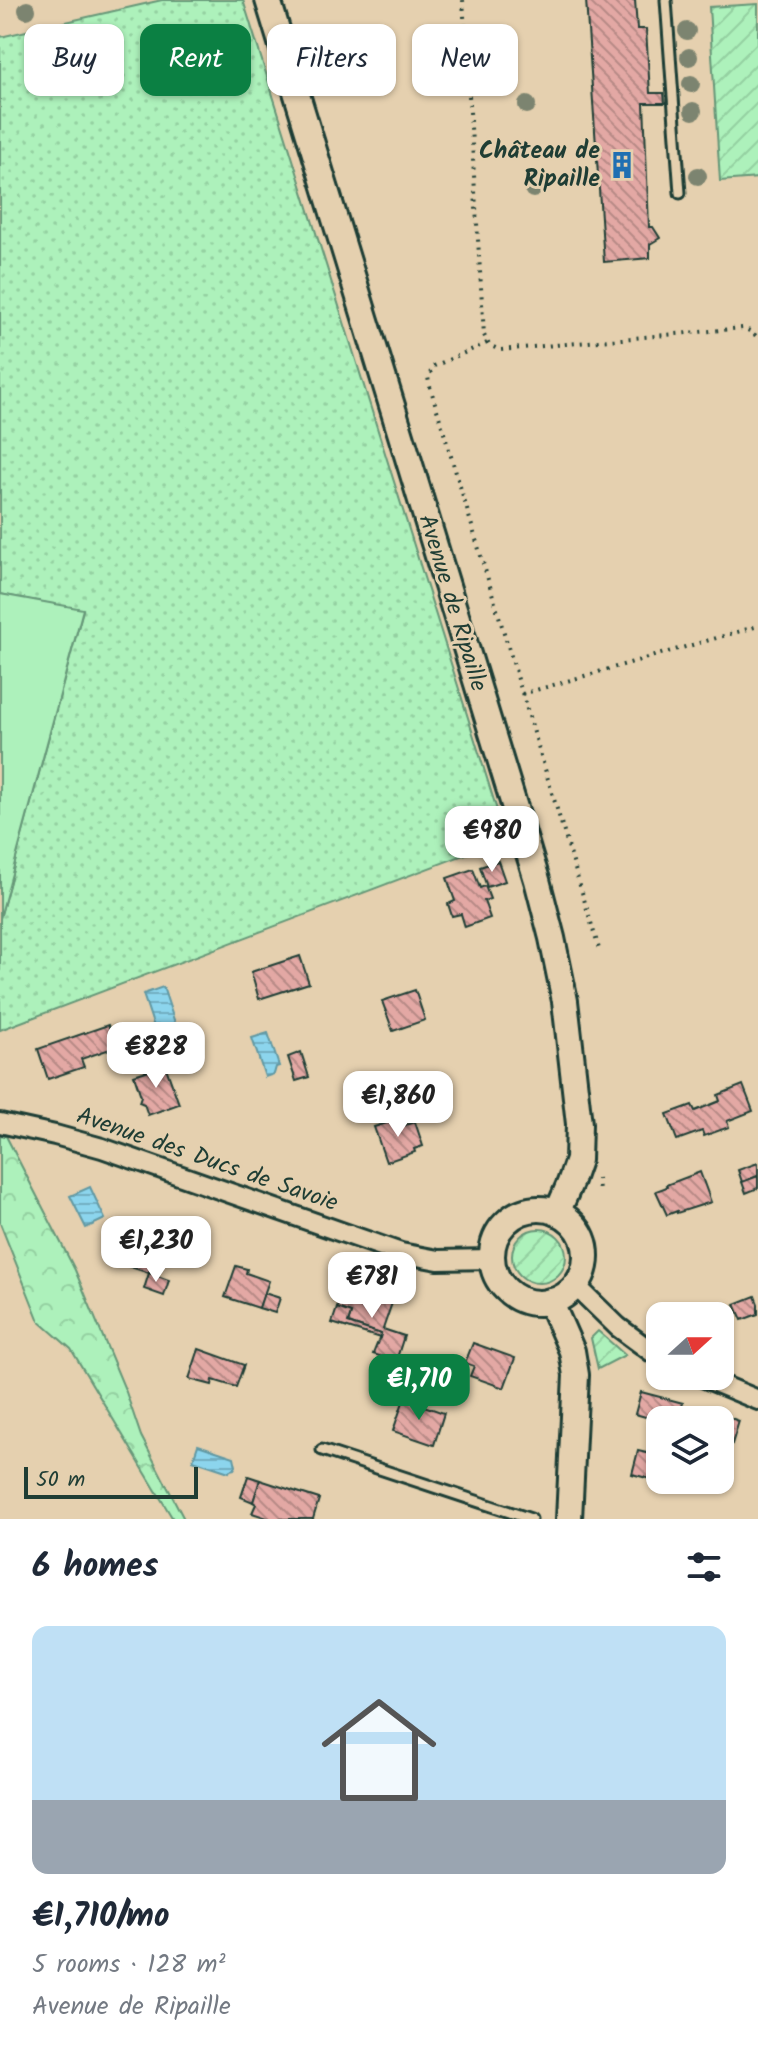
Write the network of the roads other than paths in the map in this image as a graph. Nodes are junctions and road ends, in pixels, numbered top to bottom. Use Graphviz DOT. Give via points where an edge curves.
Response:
graph roads {
  1 [pos="268,0"];
  2 [pos="666,0"];
  3 [pos="680,193"];
  4 [pos="0,1123"];
  5 [pos="557,1213"];
  6 [pos="492,1259"];
  7 [pos="575,1285"];
  8 [pos="550,1301"];
  9 [pos="646,1348"];
  10 [pos="734,1390"];
  11 [pos="758,1400"];
  12 [pos="322,1450"];
  13 [pos="531,1519"];
  14 [pos="569,1519"];
  1 -- 5 [label="street, Avenue de Ripaille" via="552,938 571,1042 579,1140 575,1170"];
  2 -- 3 [label="lane"];
  4 -- 6 [label="street, Avenue des Ducs de Savoie" via="102,1148 401,1253 438,1260"];
  5 -- 6 [label="street" via="529,1210 510,1218 494,1240"];
  5 -- 7 [label="street" via="583,1240 584,1266"];
  6 -- 8 [label="street" via="496,1275 510,1292 529,1302"];
  7 -- 8 [label="street"];
  7 -- 9 [label="street"];
  8 -- 14 [label="street" via="575,1363"];
  10 -- 11 [label="street"];
  12 -- 13 [label="lane"];
}
